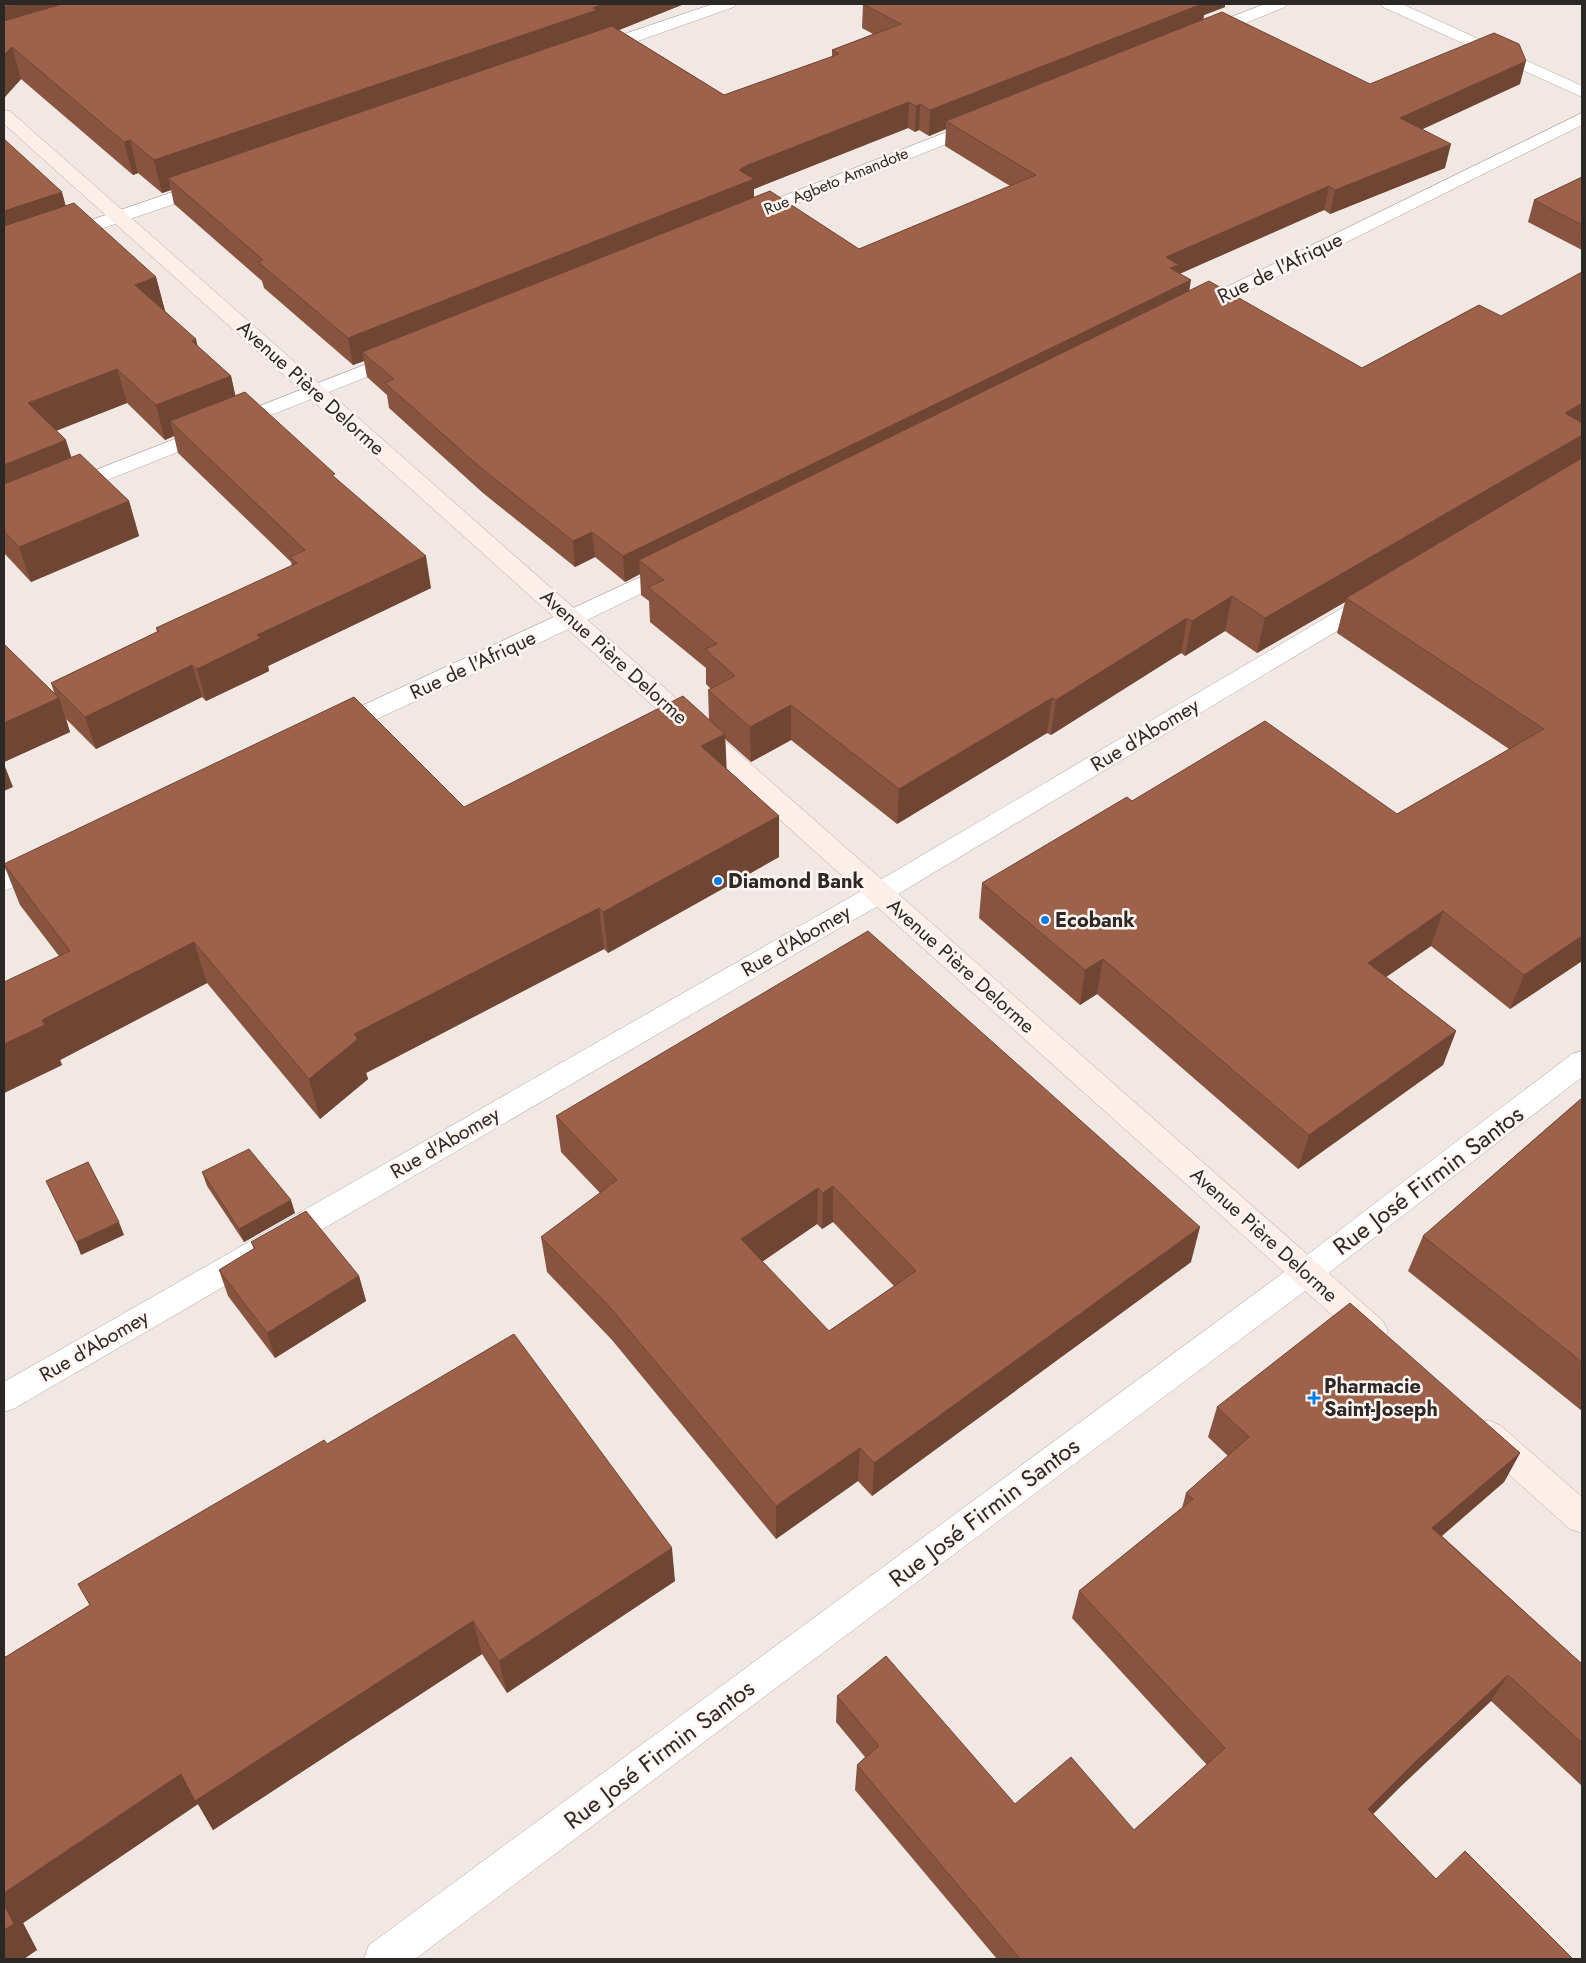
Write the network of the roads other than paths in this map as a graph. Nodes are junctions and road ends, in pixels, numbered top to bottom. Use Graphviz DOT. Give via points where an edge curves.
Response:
graph roads {
  1 [pos="728,4"];
  2 [pos="1279,4"];
  3 [pos="1389,4"];
  4 [pos="1186,41"];
  5 [pos="578,56"];
  6 [pos="1582,92"];
  7 [pos="4,115"];
  8 [pos="1000,116"];
  9 [pos="1582,118"];
  10 [pos="222,181"];
  11 [pos="118,218"];
  12 [pos="731,224"];
  13 [pos="4,256"];
  14 [pos="1180,318"];
  15 [pos="416,350"];
  16 [pos="314,391"];
  17 [pos="4,514"];
  18 [pos="696,557"];
  19 [pos="1394,587"];
  20 [pos="571,619"];
  21 [pos="319,736"];
  22 [pos="58,857"];
  23 [pos="4,882"];
  24 [pos="879,893"];
  25 [pos="1582,1062"];
  26 [pos="1306,1273"];
  27 [pos="1388,1346"];
  28 [pos="4,1398"];
  29 [pos="1470,1419"];
  30 [pos="1582,1518"];
  31 [pos="383,1959"];
  1 -- 5 [label="street"];
  2 -- 4 [label="street"];
  3 -- 6 [label="street"];
  7 -- 11 [label="main road, Avenue Pière Delorme"];
  8 -- 12 [label="street, Rue Agbeto Amandote"];
  9 -- 14 [label="street, Rue de l'Afrique"];
  10 -- 11 [label="street"];
  11 -- 13 [label="street"];
  11 -- 16 [label="main road, Avenue Pière Delorme"];
  15 -- 16 [label="street"];
  16 -- 17 [label="street"];
  16 -- 20 [label="main road, Avenue Pière Delorme"];
  18 -- 20 [label="street, Rue de l'Afrique"];
  19 -- 24 [label="street, Rue d'Abomey"];
  20 -- 21 [label="street, Rue de l'Afrique"];
  20 -- 24 [label="main road, Avenue Pière Delorme"];
  22 -- 23 [label="street"];
  24 -- 26 [label="main road, Avenue Pière Delorme"];
  24 -- 28 [label="street, Rue d'Abomey"];
  25 -- 26 [label="street, Rue José Firmin Santos"];
  26 -- 27 [label="main road, Avenue Pière Delorme"];
  26 -- 31 [label="street, Rue José Firmin Santos"];
  29 -- 30 [label="main road"];
}
